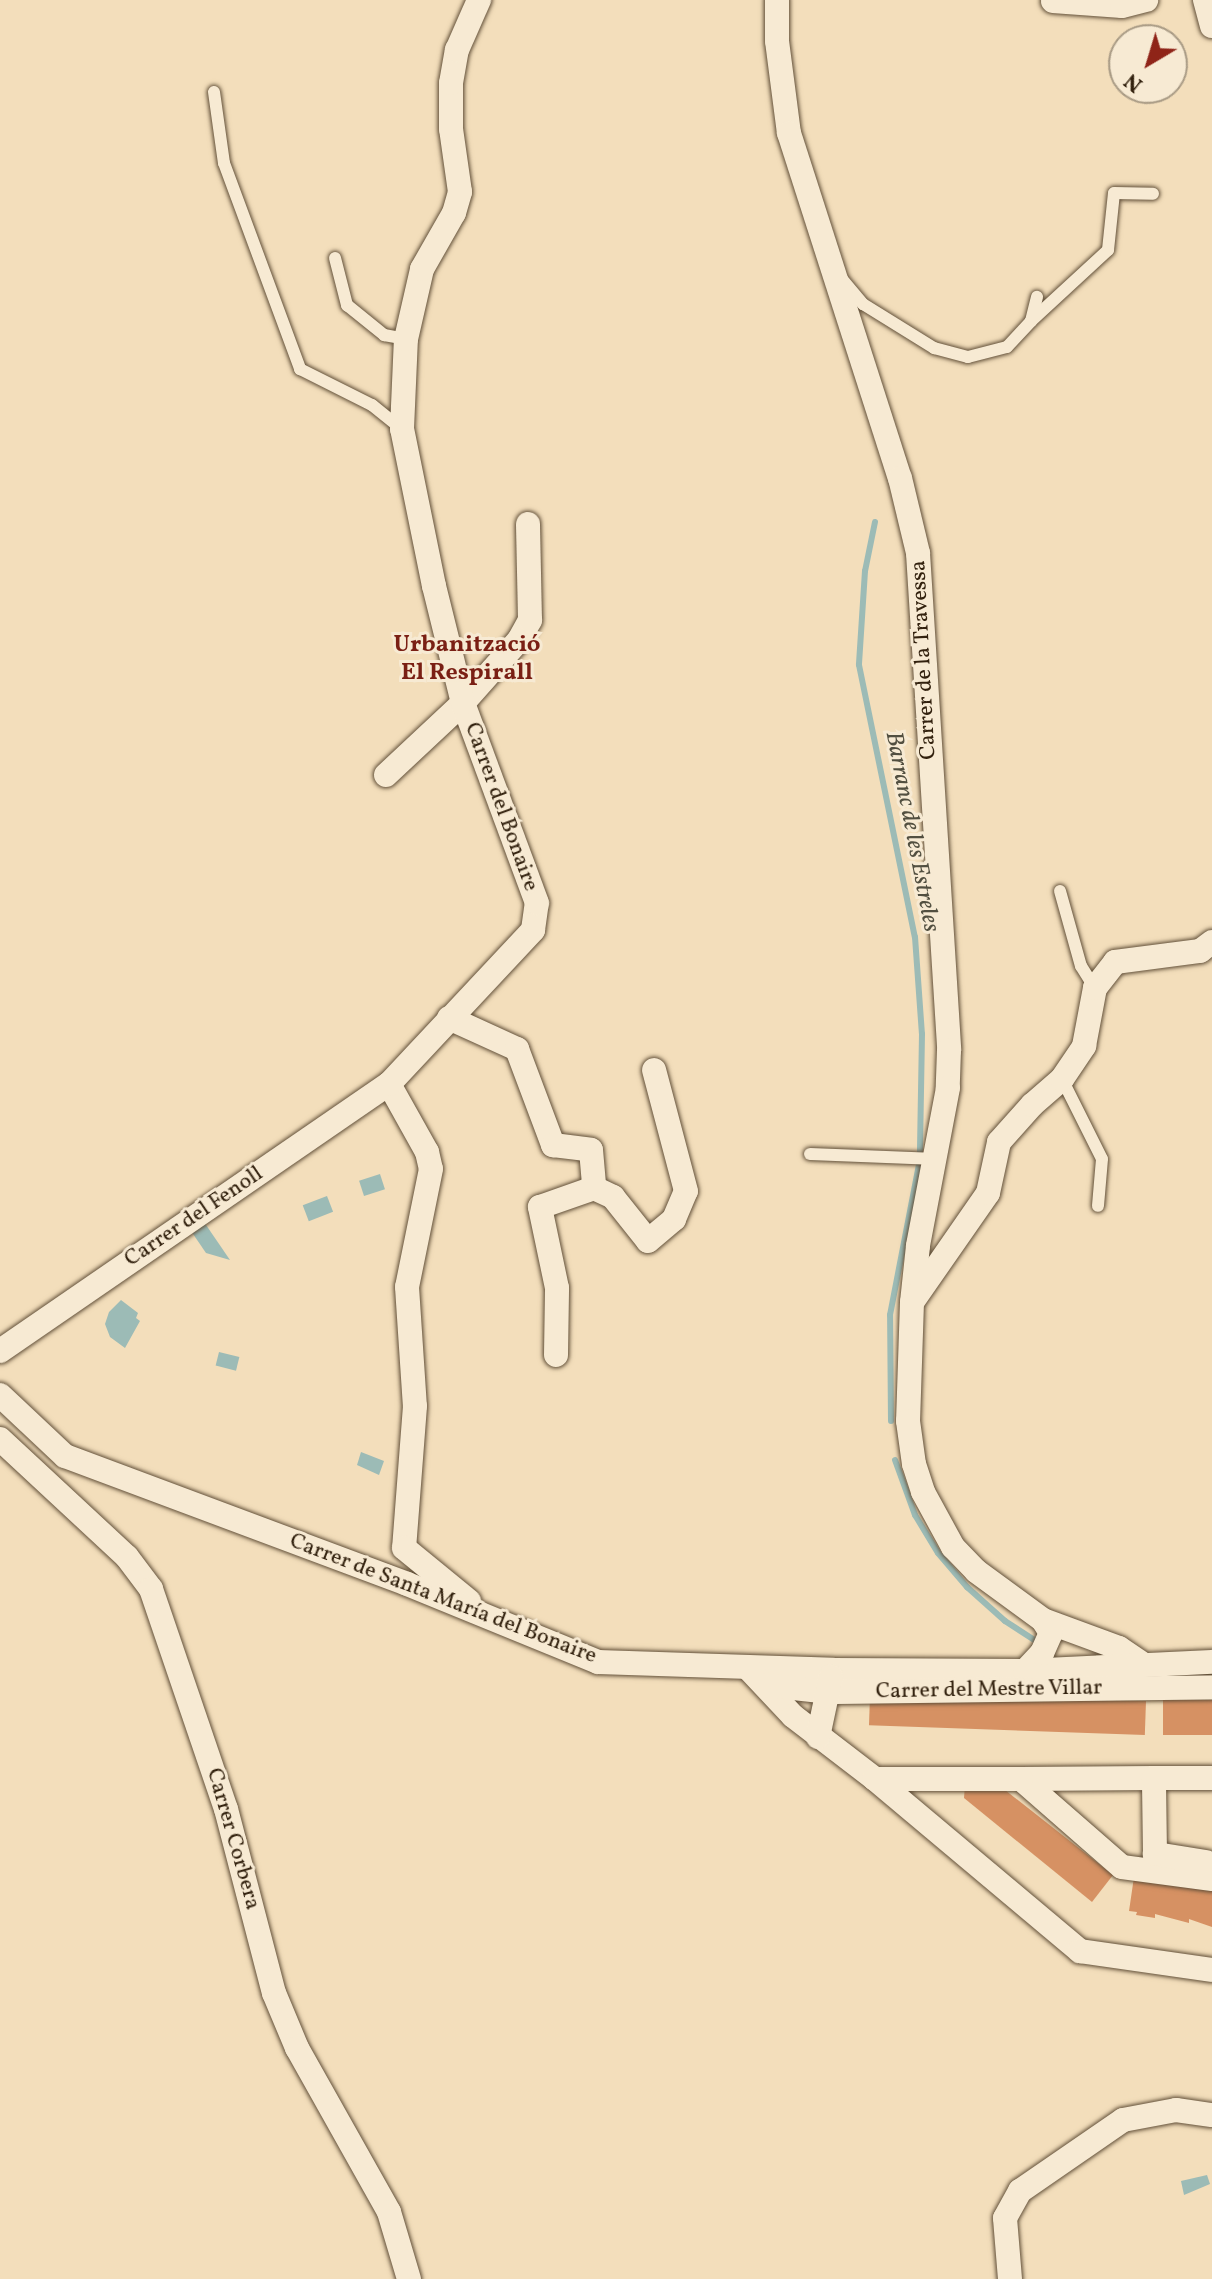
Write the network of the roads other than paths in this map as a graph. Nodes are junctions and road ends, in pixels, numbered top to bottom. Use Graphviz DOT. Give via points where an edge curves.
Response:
graph roads {
  1 [pos="479,0"];
  2 [pos="777,0"];
  3 [pos="1146,0"];
  4 [pos="1205,0"];
  5 [pos="1053,1"];
  6 [pos="1212,26"];
  7 [pos="214,92"];
  8 [pos="1153,194"];
  9 [pos="335,258"];
  10 [pos="832,267"];
  11 [pos="1037,297"];
  12 [pos="1031,321"];
  13 [pos="406,339"];
  14 [pos="402,429"];
  15 [pos="528,524"];
  16 [pos="463,703"];
  17 [pos="386,775"];
  18 [pos="1060,891"];
  19 [pos="1212,942"];
  20 [pos="1095,988"];
  21 [pos="449,1018"];
  22 [pos="654,1070"];
  23 [pos="1062,1079"];
  24 [pos="389,1084"];
  25 [pos="810,1154"];
  26 [pos="937,1159"];
  27 [pos="594,1188"];
  28 [pos="1098,1206"];
  29 [pos="912,1302"];
  30 [pos="0,1351"];
  31 [pos="556,1355"];
  32 [pos="0,1395"];
  33 [pos="0,1439"];
  34 [pos="495,1621"];
  35 [pos="1047,1627"];
  36 [pos="1079,1635"];
  37 [pos="1212,1662"];
  38 [pos="1143,1664"];
  39 [pos="747,1667"];
  40 [pos="1079,1668"];
  41 [pos="1025,1671"];
  42 [pos="830,1681"];
  43 [pos="766,1685"];
  44 [pos="1212,1687"];
  45 [pos="818,1737"];
  46 [pos="1154,1778"];
  47 [pos="1212,1778"];
  48 [pos="875,1779"];
  49 [pos="1021,1779"];
  50 [pos="1212,1863"];
  51 [pos="1212,1879"];
  52 [pos="1212,1970"];
  53 [pos="1212,2115"];
  54 [pos="409,2279"];
  55 [pos="1010,2279"];
  1 -- 13 [label="street, Carrer del Bonaire" via="457,50 451,83 460,192 422,269"];
  2 -- 10 [label="street, Carrer de la Travessa" via="789,133"];
  3 -- 5 [label="street" via="1122,6"];
  4 -- 6 [label="street"];
  7 -- 14 [label="lane" via="224,163 300,369 372,405"];
  8 -- 12 [label="lane" via="1114,193 1108,250"];
  9 -- 13 [label="lane" via="347,305 384,335"];
  10 -- 12 [label="lane" via="863,304 934,348 968,357 1007,347"];
  10 -- 26 [label="street, Carrer de la Travessa" via="900,478 918,553 949,1008 948,1088"];
  11 -- 12 [label="lane"];
  13 -- 14 [label="street, Carrer del Bonaire"];
  14 -- 16 [label="street, Carrer del Bonaire"];
  15 -- 16 [label="street" via="530,620 519,640"];
  16 -- 17 [label="street"];
  16 -- 21 [label="street, Carrer del Bonaire" via="537,903 533,930"];
  18 -- 20 [label="lane" via="1081,966"];
  19 -- 20 [label="street" via="1200,951 1115,962"];
  20 -- 23 [label="street" via="1084,1046"];
  21 -- 24 [label="street, Carrer del Bonaire"];
  21 -- 27 [label="street" via="517,1049 553,1145 591,1150"];
  22 -- 27 [label="street" via="686,1191 674,1219 648,1241 613,1197"];
  23 -- 28 [label="lane" via="1102,1159"];
  23 -- 29 [label="street" via="999,1142 988,1193"];
  24 -- 30 [label="street, Carrer del Fenoll"];
  24 -- 34 [label="street" via="431,1169 407,1287 415,1406 404,1548"];
  25 -- 26 [label="lane"];
  26 -- 29 [label="street, Carrer de la Travessa"];
  27 -- 31 [label="street" via="540,1207 557,1288"];
  29 -- 35 [label="street, Carrer de la Travessa" via="908,1421 923,1492 953,1547"];
  32 -- 34 [label="street, Carrer de Santa María del Bonaire" via="65,1456"];
  33 -- 54 [label="street, Carrer Corbera" via="127,1557 159,1604 226,1809 274,1993 297,2048 389,2212"];
  34 -- 39 [label="street, Carrer de Santa María del Bonaire" via="598,1662"];
  35 -- 36 [label="street, Carrer de la Travessa"];
  35 -- 40 [label="street, Carrer de la Travessa"];
  35 -- 41 [label="street" via="1042,1653"];
  36 -- 38 [label="street, Carrer de la Travessa" via="1119,1648"];
  36 -- 40 [label="street"];
  37 -- 38 [label="street, Carrer de Santa María del Bonaire"];
  38 -- 40 [label="street, Carrer de Santa María del Bonaire"];
  39 -- 42 [label="street, Carrer de Santa María del Bonaire"];
  39 -- 43 [label="street"];
  40 -- 41 [label="street, Carrer de Santa María del Bonaire"];
  41 -- 42 [label="street, Carrer de Santa María del Bonaire"];
  42 -- 43 [label="street, Carrer del Mestre Villar"];
  42 -- 44 [label="street, Carrer del Mestre Villar"];
  42 -- 45 [label="street"];
  43 -- 45 [label="street"];
  45 -- 48 [label="street"];
  46 -- 47 [label="street"];
  46 -- 49 [label="street"];
  46 -- 50 [label="street" via="1155,1854"];
  48 -- 49 [label="street"];
  48 -- 52 [label="street" via="1080,1951"];
  49 -- 51 [label="street" via="1122,1867"];
  53 -- 55 [label="street" via="1176,2110 1123,2120 1020,2191 1005,2218"];
}
